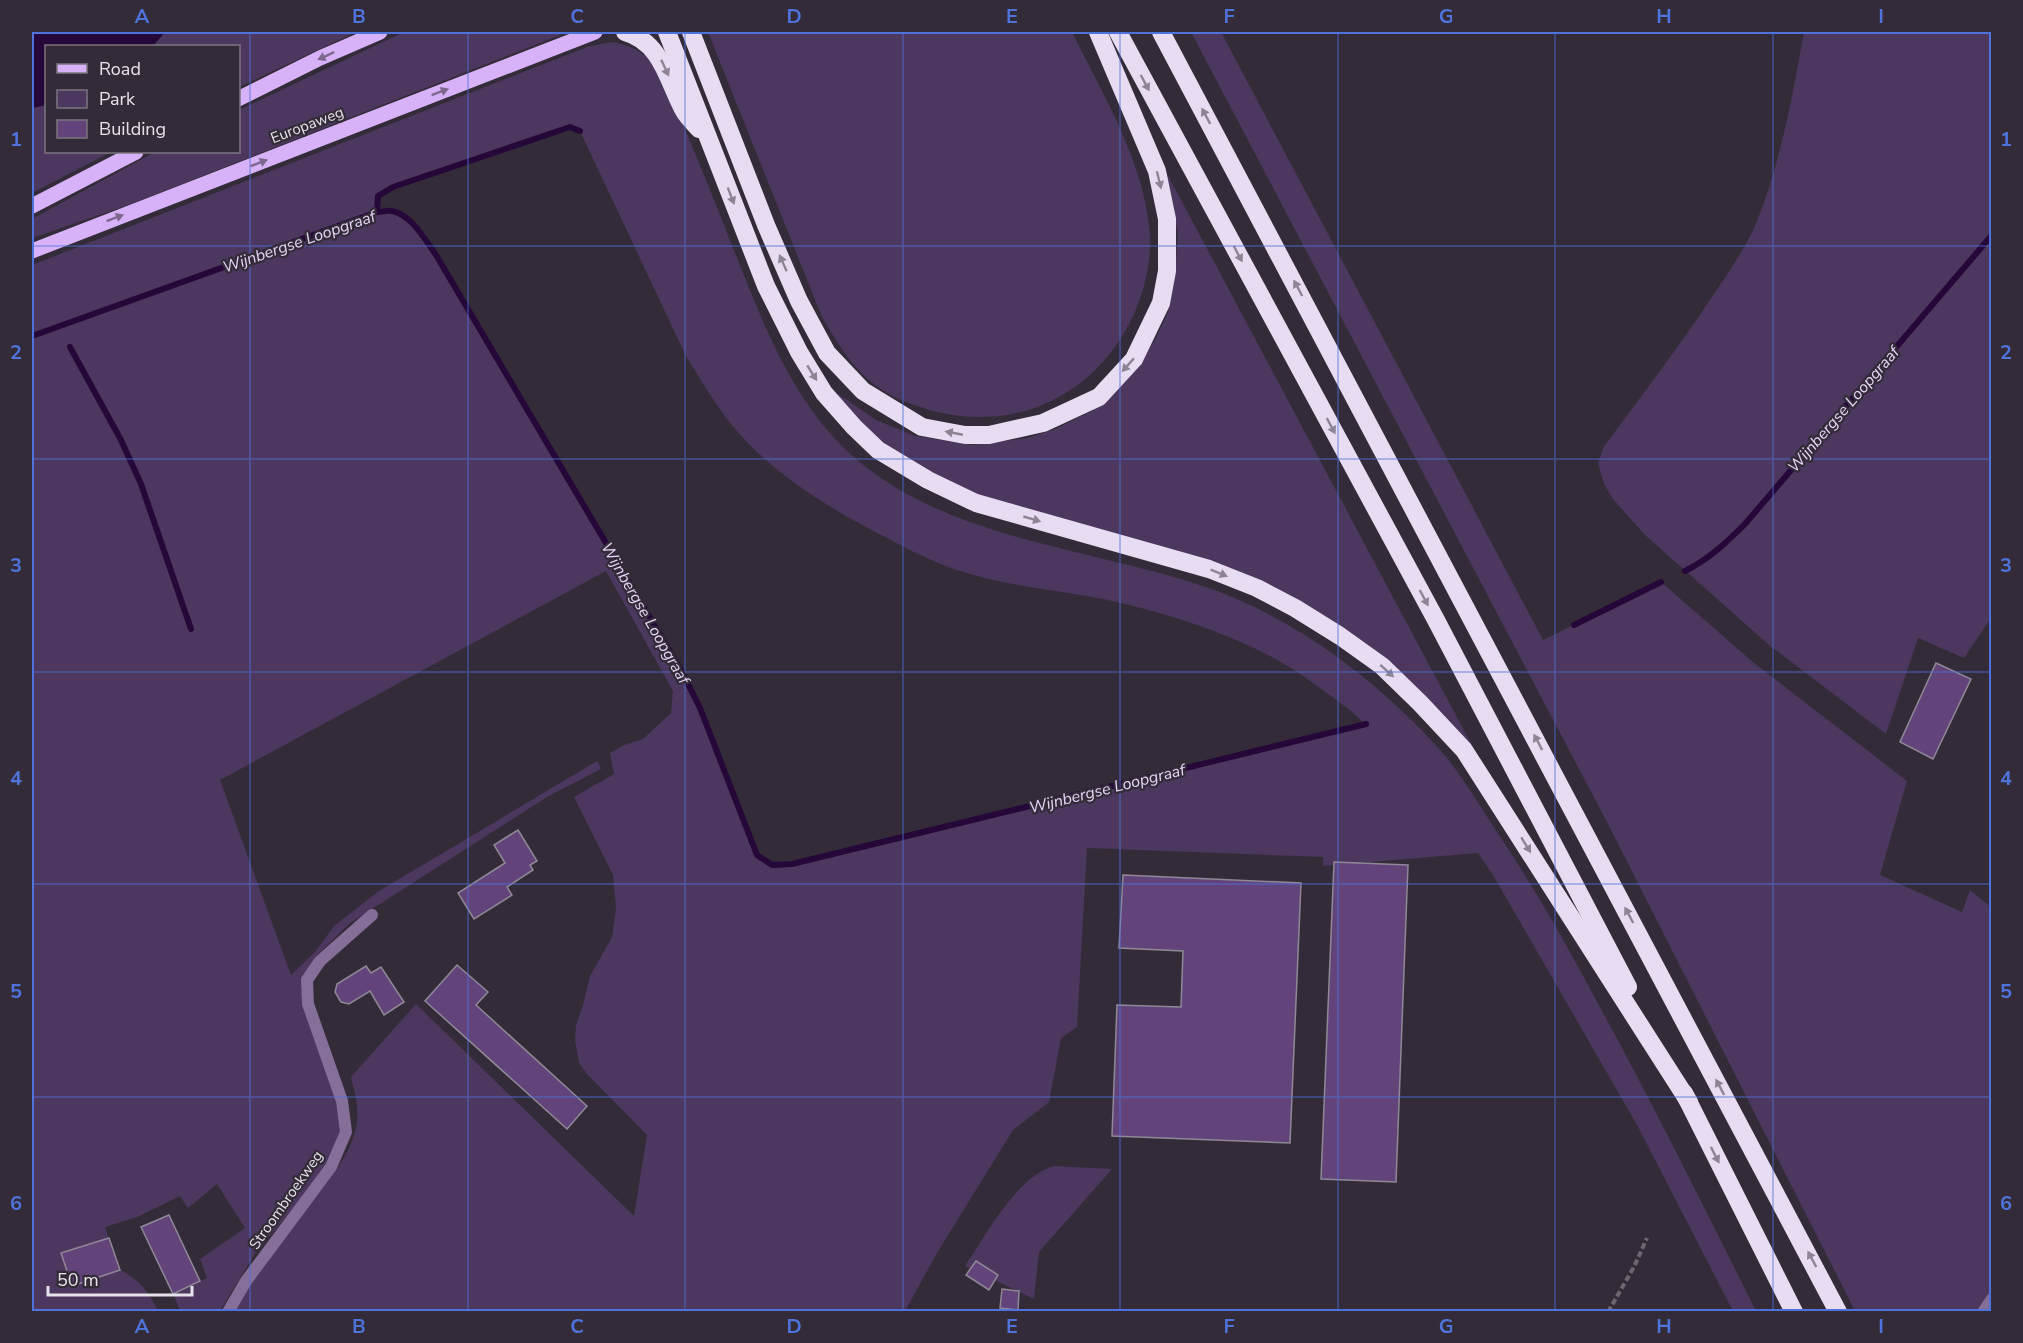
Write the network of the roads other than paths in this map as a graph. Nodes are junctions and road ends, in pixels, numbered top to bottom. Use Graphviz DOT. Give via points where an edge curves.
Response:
graph roads {
  1 [pos="380,32"];
  2 [pos="595,32"];
  3 [pos="625,32"];
  4 [pos="667,32"];
  5 [pos="691,32"];
  6 [pos="1098,32"];
  7 [pos="1118,32"];
  8 [pos="1161,32"];
  9 [pos="240,98"];
  10 [pos="710,142"];
  11 [pos="134,153"];
  12 [pos="32,206"];
  13 [pos="32,250"];
  14 [pos="372,915"];
  15 [pos="1689,1102"];
  16 [pos="1992,1299"];
  17 [pos="228,1311"];
  18 [pos="1794,1311"];
  19 [pos="1838,1311"];
  20 [pos="1983,1311"];
  1 -- 9 [label="main road, one-way"];
  13 -- 2 [label="main road, Europaweg, one-way"];
  3 -- 10 [label="highway, one-way" via="661,58 685,112"];
  4 -- 10 [label="highway"];
  6 -- 5 [label="highway, one-way" via="1157,171 1167,219 1167,271 1161,303 1134,359 1099,397 1043,423 989,435 922,427 863,391 827,353 766,225"];
  7 -- 15 [label="highway, one-way" via="1436,620"];
  19 -- 8 [label="highway, one-way"];
  10 -- 15 [label="highway, one-way" via="771,296 824,393 854,427 878,450 976,503 1209,569 1257,588 1340,636 1382,666 1464,750"];
  11 -- 12 [label="main road"];
  14 -- 17 [label="street, Stroombroekweg" via="320,961 307,980 308,1004 342,1101 346,1132 331,1167"];
  15 -- 18 [label="highway, one-way"];
  16 -- 20 [label="street"];
}
